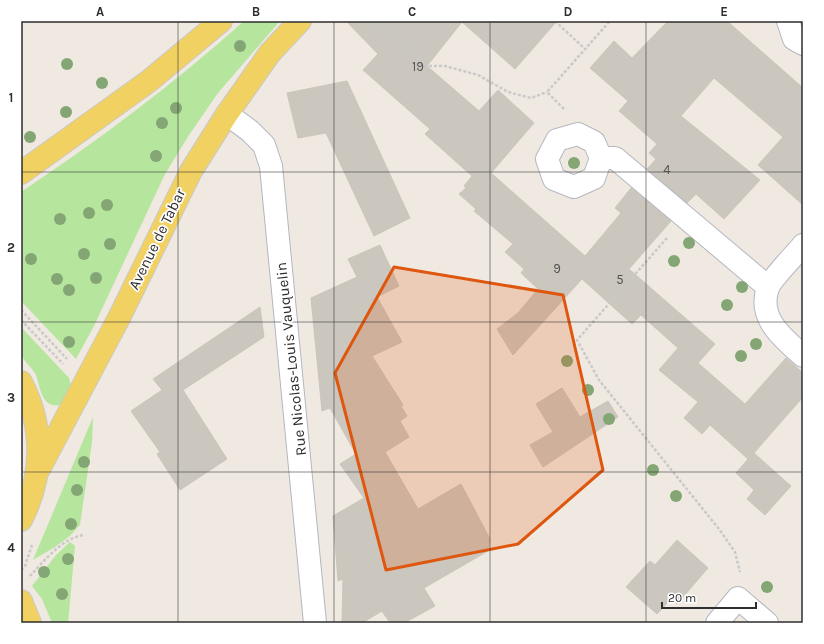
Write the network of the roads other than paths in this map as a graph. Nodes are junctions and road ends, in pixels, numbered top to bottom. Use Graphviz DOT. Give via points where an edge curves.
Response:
graph roads {
  1 [pos="221,21"];
  2 [pos="300,21"];
  3 [pos="788,21"];
  4 [pos="803,44"];
  5 [pos="227,114"];
  6 [pos="601,158"];
  7 [pos="21,173"];
  8 [pos="803,245"];
  9 [pos="768,287"];
  10 [pos="803,356"];
  11 [pos="21,382"];
  12 [pos="38,471"];
  13 [pos="21,520"];
  14 [pos="21,602"];
  15 [pos="30,623"];
  16 [pos="316,623"];
  17 [pos="717,623"];
  18 [pos="767,623"];
  1 -- 7 [label="main road" via="149,81"];
  2 -- 5 [label="main road, Avenue de Tabar" via="270,54"];
  3 -- 4 [label="street" via="794,39"];
  5 -- 12 [label="main road, Avenue de Tabar" via="191,171 120,316"];
  5 -- 16 [label="street, Rue Nicolas-Louis Vauquelin" via="264,145 272,166"];
  6 -- 6 [label="street" via="594,142 578,134 557,140 547,159 554,179 574,187 594,178"];
  6 -- 9 [label="street" via="615,158"];
  8 -- 9 [label="street"];
  9 -- 10 [label="street" via="765,309 776,332"];
  11 -- 12 [label="main road" via="37,426"];
  12 -- 13 [label="main road" via="34,490"];
  14 -- 15 [label="main road"];
  17 -- 18 [label="street" via="738,598"];
}
